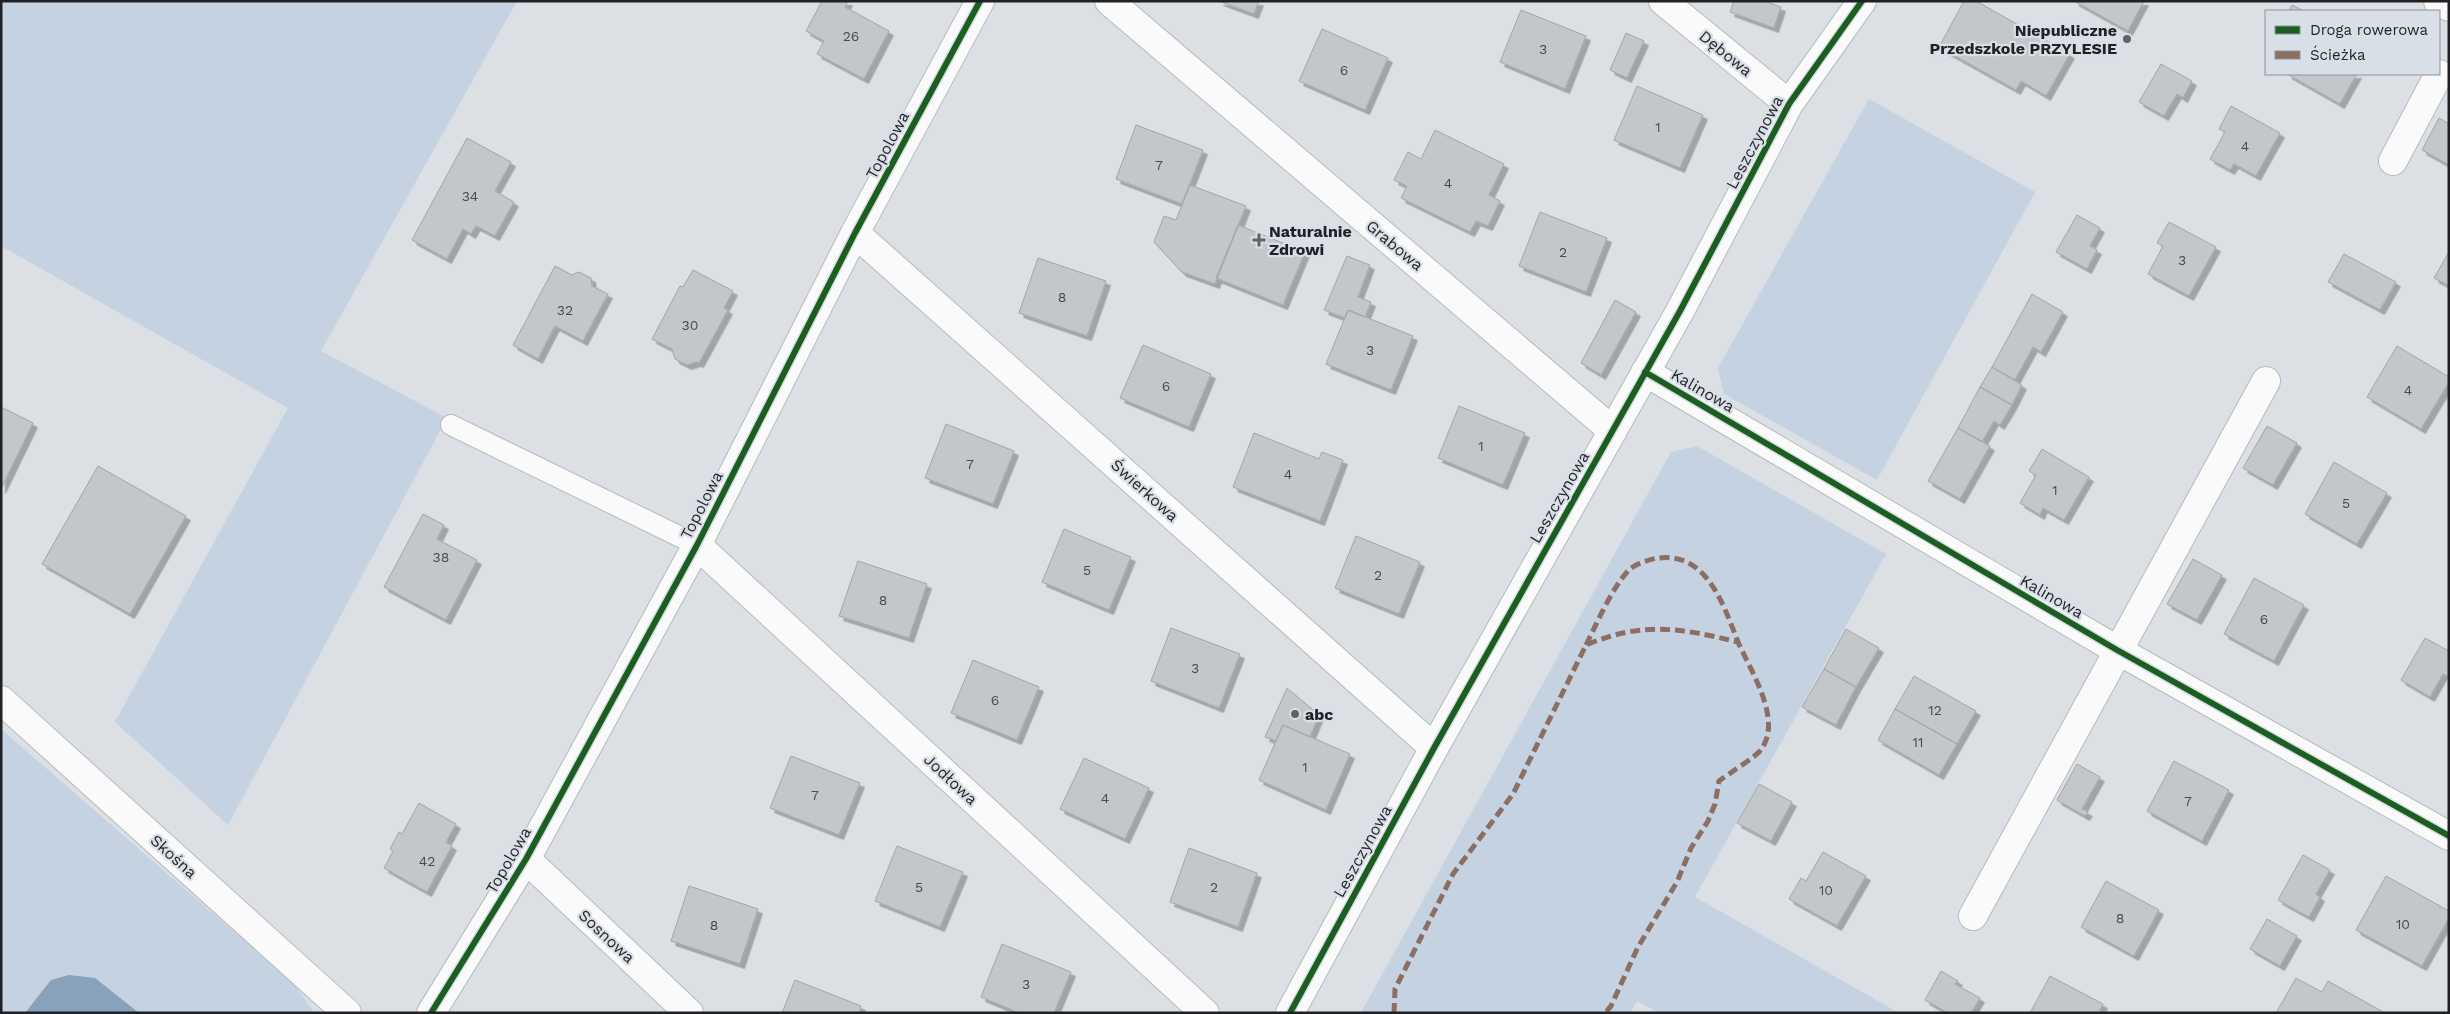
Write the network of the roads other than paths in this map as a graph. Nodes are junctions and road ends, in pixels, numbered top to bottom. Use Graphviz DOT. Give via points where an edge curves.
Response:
graph roads {
  1 [pos="980,1"];
  2 [pos="1108,1"];
  3 [pos="1663,1"];
  4 [pos="1862,1"];
  5 [pos="2438,1"];
  6 [pos="2449,7"];
  7 [pos="2449,54"];
  8 [pos="2440,72"];
  9 [pos="2438,75"];
  10 [pos="1788,104"];
  11 [pos="2393,161"];
  12 [pos="855,233"];
  13 [pos="1645,372"];
  14 [pos="2266,381"];
  15 [pos="451,425"];
  16 [pos="1612,431"];
  17 [pos="697,545"];
  18 [pos="2117,650"];
  19 [pos="1,700"];
  20 [pos="1434,748"];
  21 [pos="2449,836"];
  22 [pos="526,859"];
  23 [pos="1974,916"];
  24 [pos="347,1013"];
  25 [pos="431,1013"];
  26 [pos="689,1013"];
  27 [pos="1205,1013"];
  28 [pos="1290,1013"];
  1 -- 12 [label="street, Topolowa"];
  2 -- 16 [label="street, Grabowa"];
  3 -- 10 [label="street, Dębowa"];
  4 -- 10 [label="street, Leszczynowa"];
  5 -- 6 [label="street"];
  7 -- 8 [label="street"];
  9 -- 11 [label="street"];
  10 -- 13 [label="street, Leszczynowa"];
  12 -- 17 [label="street, Topolowa"];
  12 -- 20 [label="street, Świerkowa"];
  13 -- 16 [label="street, Leszczynowa"];
  13 -- 18 [label="street, Kalinowa"];
  14 -- 18 [label="street"];
  15 -- 17 [label="lane, Topolowa"];
  16 -- 20 [label="street, Leszczynowa"];
  17 -- 22 [label="street, Topolowa"];
  17 -- 27 [label="street, Jodłowa"];
  18 -- 21 [label="street, Kalinowa"];
  18 -- 23 [label="street"];
  19 -- 24 [label="street, Skośna"];
  20 -- 28 [label="street, Leszczynowa"];
  22 -- 25 [label="street, Topolowa"];
  22 -- 26 [label="street, Sosnowa"];
}
